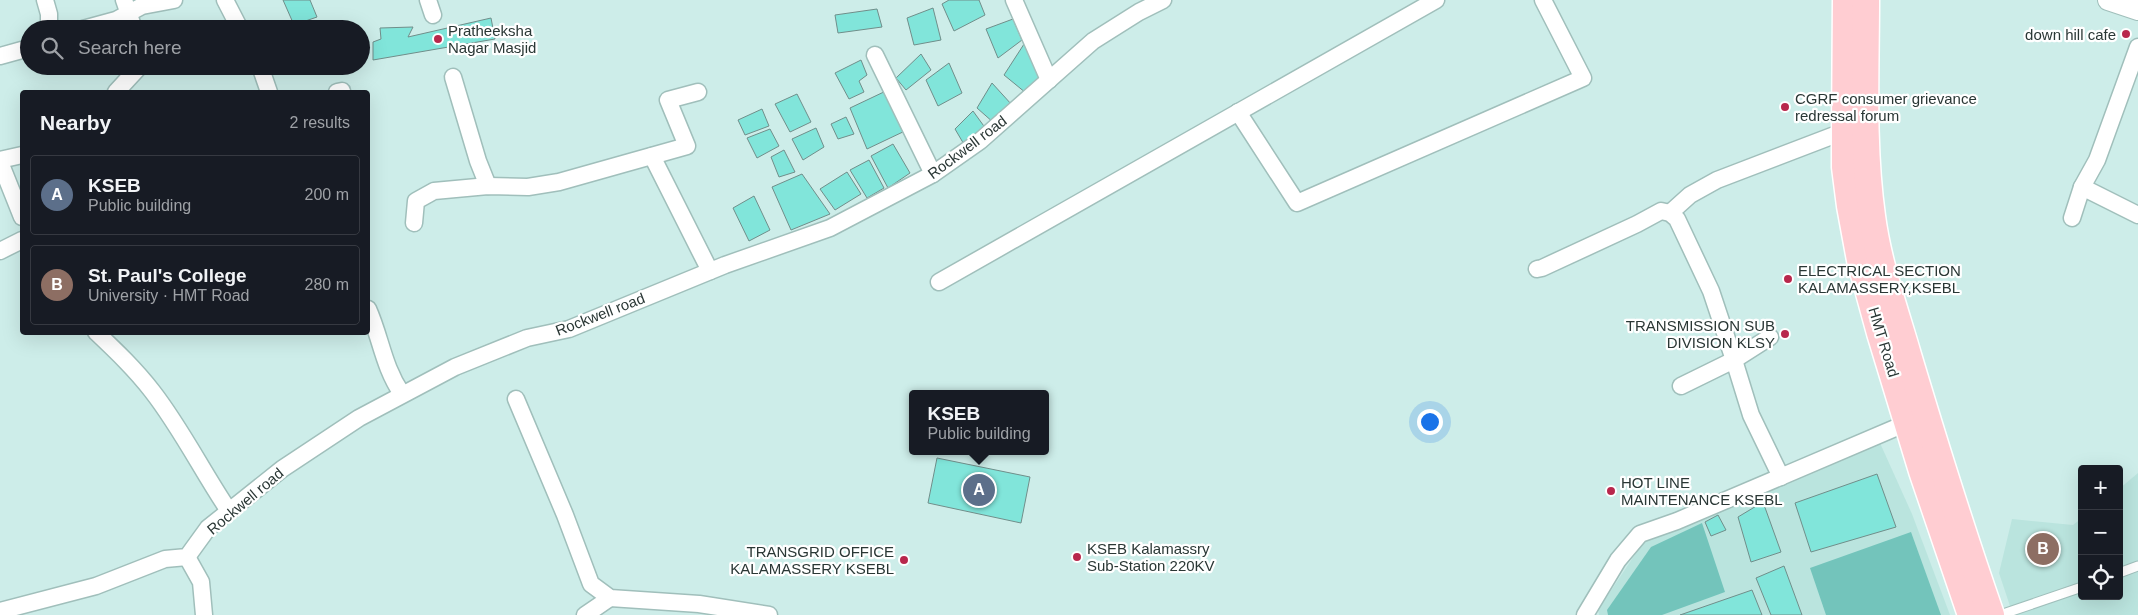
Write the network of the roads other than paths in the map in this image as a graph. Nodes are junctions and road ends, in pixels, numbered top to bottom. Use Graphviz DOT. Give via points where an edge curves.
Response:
graph roads {
  1 [pos="45,0"];
  2 [pos="174,0"];
  3 [pos="225,0"];
  4 [pos="1014,0"];
  5 [pos="1163,0"];
  6 [pos="1436,0"];
  7 [pos="1543,0"];
  8 [pos="1846,0"];
  9 [pos="1866,0"];
  10 [pos="2108,0"];
  11 [pos="2138,10"];
  12 [pos="129,14"];
  13 [pos="49,20"];
  14 [pos="116,20"];
  15 [pos="235,20"];
  16 [pos="2138,47"];
  17 [pos="20,50"];
  18 [pos="875,55"];
  19 [pos="0,56"];
  20 [pos="133,75"];
  21 [pos="263,75"];
  22 [pos="453,77"];
  23 [pos="1049,80"];
  24 [pos="118,90"];
  25 [pos="268,90"];
  26 [pos="698,92"];
  27 [pos="1238,112"];
  28 [pos="1844,131"];
  29 [pos="20,156"];
  30 [pos="652,156"];
  31 [pos="0,161"];
  32 [pos="933,174"];
  33 [pos="488,186"];
  34 [pos="2082,186"];
  35 [pos="20,212"];
  36 [pos="1670,213"];
  37 [pos="2138,215"];
  38 [pos="2072,218"];
  39 [pos="414,223"];
  40 [pos="20,241"];
  41 [pos="0,251"];
  42 [pos="1537,269"];
  43 [pos="710,271"];
  44 [pos="939,282"];
  45 [pos="370,316"];
  46 [pos="99,335"];
  47 [pos="1770,336"];
  48 [pos="1734,360"];
  49 [pos="1681,386"];
  50 [pos="402,394"];
  51 [pos="516,399"];
  52 [pos="1917,419"];
  53 [pos="1781,477"];
  54 [pos="229,511"];
  55 [pos="187,557"];
  56 [pos="2138,566"];
  57 [pos="2123,572"];
  58 [pos="2078,587"];
  59 [pos="610,598"];
  60 [pos="0,611"];
  61 [pos="204,615"];
  62 [pos="585,615"];
  63 [pos="768,615"];
  64 [pos="1584,615"];
  65 [pos="1971,615"];
  66 [pos="1991,615"];
  67 [pos="2000,615"];
  1 -- 13 [label="street"];
  2 -- 12 [label="street" via="142,6"];
  3 -- 15 [label="street"];
  4 -- 23 [label="street"];
  5 -- 23 [label="street, Rockwell road" via="1094,41"];
  6 -- 27 [label="street"];
  7 -- 27 [label="street" via="1583,78 1297,203"];
  8 -- 28 [label="main road, HMT Road"];
  9 -- 52 [label="main road, HMT Road" via="1868,186 1872,218"];
  10 -- 11 [label="street"];
  12 -- 14 [label="street"];
  16 -- 34 [label="street" via="2097,160"];
  17 -- 19 [label="street"];
  18 -- 32 [label="street"];
  20 -- 24 [label="street"];
  21 -- 25 [label="street"];
  22 -- 33 [label="street"];
  23 -- 32 [label="street, Rockwell road" via="980,141"];
  26 -- 30 [label="street" via="668,100 687,146"];
  27 -- 44 [label="street"];
  28 -- 36 [label="street" via="1717,180 1690,194"];
  28 -- 52 [label="main road, HMT Road" via="1845,167 1860,260 1878,326"];
  29 -- 31 [label="street"];
  30 -- 33 [label="street" via="560,182 528,187"];
  30 -- 43 [label="street"];
  31 -- 35 [label="street"];
  32 -- 43 [label="street, Rockwell road" via="830,228"];
  33 -- 39 [label="street" via="434,191 416,201"];
  34 -- 37 [label="street"];
  34 -- 38 [label="street"];
  36 -- 42 [label="street" via="1661,211"];
  36 -- 48 [label="street" via="1679,224 1711,291"];
  40 -- 41 [label="street"];
  43 -- 50 [label="street, Rockwell road" via="569,329 518,341 455,367"];
  45 -- 50 [label="street" via="383,358"];
  46 -- 54 [label="street" via="153,392"];
  47 -- 48 [label="street"];
  48 -- 49 [label="street"];
  48 -- 53 [label="street" via="1751,415"];
  50 -- 54 [label="street, Rockwell road" via="322,441"];
  51 -- 59 [label="street" via="591,584"];
  52 -- 53 [label="street"];
  52 -- 65 [label="main road, HMT Road"];
  52 -- 66 [label="main road, HMT Road"];
  53 -- 64 [label="street" via="1640,534 1618,560"];
  54 -- 55 [label="street, Rockwell road" via="208,528"];
  55 -- 60 [label="street" via="165,559 96,586"];
  55 -- 61 [label="street" via="201,582"];
  56 -- 57 [label="lane"];
  58 -- 67 [label="lane"];
  59 -- 62 [label="street"];
  59 -- 63 [label="street" via="699,604"];
}
